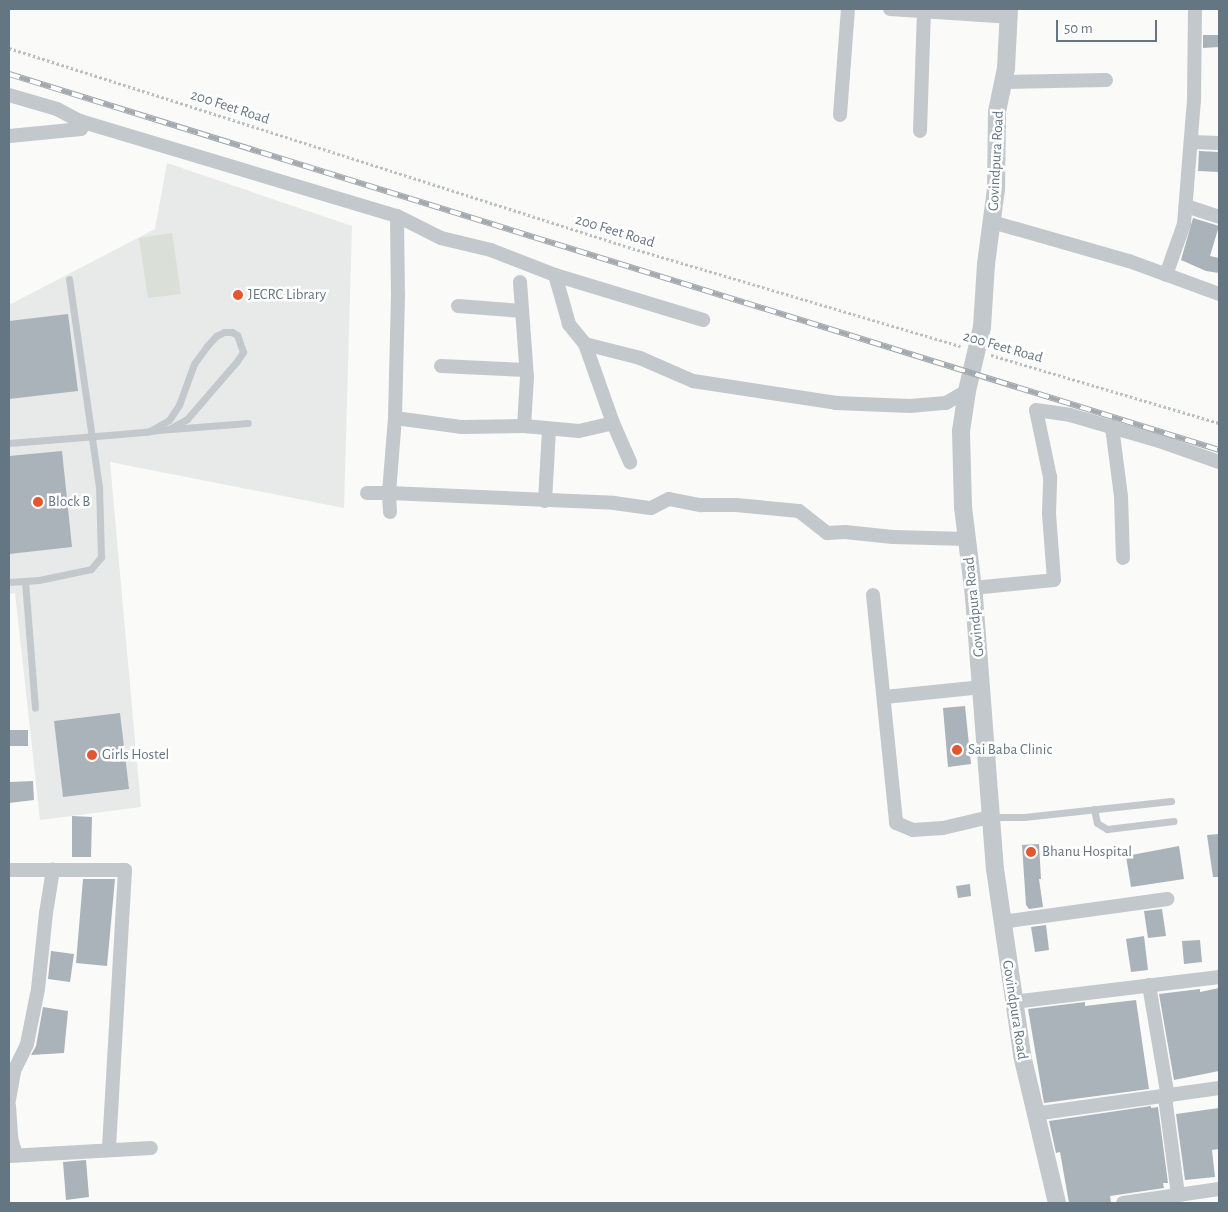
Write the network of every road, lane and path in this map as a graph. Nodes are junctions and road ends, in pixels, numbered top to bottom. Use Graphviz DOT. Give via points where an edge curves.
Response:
graph roads {
  1 [pos="848,9"];
  2 [pos="890,9"];
  3 [pos="1196,9"];
  4 [pos="924,10"];
  5 [pos="1009,13"];
  6 [pos="9,48"];
  7 [pos="1106,80"];
  8 [pos="1003,82"];
  9 [pos="9,95"];
  10 [pos="840,115"];
  11 [pos="80,121"];
  12 [pos="920,131"];
  13 [pos="9,136"];
  14 [pos="1191,142"];
  15 [pos="1219,143"];
  16 [pos="1186,206"];
  17 [pos="397,216"];
  18 [pos="1219,217"];
  19 [pos="992,222"];
  20 [pos="555,275"];
  21 [pos="1166,275"];
  22 [pos="70,279"];
  23 [pos="520,282"];
  24 [pos="1219,294"];
  25 [pos="458,306"];
  26 [pos="522,311"];
  27 [pos="702,320"];
  28 [pos="585,344"];
  29 [pos="976,351"];
  30 [pos="440,366"];
  31 [pos="526,370"];
  32 [pos="967,391"];
  33 [pos="395,418"];
  34 [pos="613,423"];
  35 [pos="1219,423"];
  36 [pos="248,424"];
  37 [pos="524,426"];
  38 [pos="1112,427"];
  39 [pos="549,429"];
  40 [pos="168,430"];
  41 [pos="150,432"];
  42 [pos="92,436"];
  43 [pos="9,443"];
  44 [pos="630,462"];
  45 [pos="1219,462"];
  46 [pos="367,493"];
  47 [pos="389,493"];
  48 [pos="545,501"];
  49 [pos="390,512"];
  50 [pos="967,539"];
  51 [pos="1123,558"];
  52 [pos="25,580"];
  53 [pos="9,582"];
  54 [pos="973,588"];
  55 [pos="873,595"];
  56 [pos="982,687"];
  57 [pos="884,697"];
  58 [pos="35,708"];
  59 [pos="1171,801"];
  60 [pos="1094,809"];
  61 [pos="990,817"];
  62 [pos="1174,821"];
  63 [pos="9,870"];
  64 [pos="54,870"];
  65 [pos="1167,899"];
  66 [pos="1002,922"];
  67 [pos="1219,977"];
  68 [pos="1149,986"];
  69 [pos="1013,1002"];
  70 [pos="1219,1088"];
  71 [pos="1167,1097"];
  72 [pos="9,1100"];
  73 [pos="9,1106"];
  74 [pos="1034,1114"];
  75 [pos="151,1148"];
  76 [pos="108,1150"];
  77 [pos="12,1155"];
  78 [pos="1219,1189"];
  79 [pos="1178,1195"];
  80 [pos="1057,1203"];
  81 [pos="1123,1203"];
  1 -- 10 [label="street"];
  2 -- 4 [label="street"];
  3 -- 14 [label="street"];
  4 -- 5 [label="street"];
  4 -- 12 [label="street"];
  5 -- 8 [label="street, Govindpura Road"];
  6 -- 29 [label="path, 200 Feet Road" via="628,247"];
  7 -- 8 [label="street"];
  8 -- 19 [label="street, Govindpura Road" via="997,112 996,190"];
  9 -- 11 [label="street" via="56,109"];
  11 -- 13 [label="street" via="81,129"];
  11 -- 17 [label="street"];
  14 -- 15 [label="street"];
  14 -- 16 [label="street"];
  16 -- 18 [label="street"];
  16 -- 21 [label="street" via="1184,224"];
  17 -- 20 [label="street" via="440,238 491,250"];
  17 -- 33 [label="street"];
  19 -- 21 [label="street" via="1129,261"];
  19 -- 29 [label="street, Govindpura Road" via="982,327"];
  20 -- 27 [label="street"];
  20 -- 28 [label="street" via="569,324"];
  21 -- 24 [label="street"];
  22 -- 42 [label="lane"];
  23 -- 26 [label="street"];
  25 -- 26 [label="street"];
  26 -- 31 [label="street"];
  28 -- 32 [label="street" via="640,358 694,381 836,403 910,406 946,403"];
  28 -- 34 [label="street"];
  29 -- 32 [label="street, Govindpura Road"];
  29 -- 35 [label="path, 200 Feet Road"];
  30 -- 31 [label="street"];
  31 -- 37 [label="street"];
  32 -- 50 [label="street, Govindpura Road" via="961,431"];
  33 -- 37 [label="street" via="462,427"];
  33 -- 47 [label="street"];
  34 -- 39 [label="street" via="579,431"];
  34 -- 44 [label="street"];
  36 -- 40 [label="lane"];
  37 -- 39 [label="street"];
  38 -- 45 [label="street"];
  38 -- 51 [label="street" via="1121,496"];
  38 -- 54 [label="street" via="1036,410 1050,477 1054,580"];
  39 -- 48 [label="street"];
  40 -- 41 [label="lane"];
  40 -- 41 [label="lane" via="187,419 237,361 243,352 237,335 224,332 207,346 194,364 179,405 169,420"];
  41 -- 42 [label="lane"];
  42 -- 43 [label="lane"];
  42 -- 52 [label="lane" via="99,487 101,556 91,569"];
  46 -- 47 [label="street"];
  47 -- 48 [label="street"];
  47 -- 49 [label="street"];
  48 -- 50 [label="street" via="614,503 651,508 669,499 769,507 800,511 827,533"];
  50 -- 54 [label="street, Govindpura Road"];
  52 -- 53 [label="lane"];
  52 -- 58 [label="lane"];
  54 -- 56 [label="street, Govindpura Road"];
  55 -- 57 [label="street"];
  56 -- 57 [label="street"];
  56 -- 61 [label="street, Govindpura Road"];
  57 -- 61 [label="street" via="896,823 913,830"];
  59 -- 60 [label="lane"];
  60 -- 61 [label="lane" via="1024,817"];
  60 -- 62 [label="lane" via="1098,823 1107,829"];
  61 -- 66 [label="street, Govindpura Road"];
  63 -- 64 [label="street"];
  64 -- 72 [label="street" via="38,989 27,1044 14,1071"];
  64 -- 76 [label="street" via="125,870"];
  65 -- 66 [label="street"];
  66 -- 69 [label="street, Govindpura Road"];
  67 -- 68 [label="street"];
  68 -- 69 [label="street"];
  68 -- 71 [label="street"];
  69 -- 74 [label="street, Govindpura Road"];
  70 -- 71 [label="street"];
  71 -- 74 [label="street"];
  71 -- 79 [label="street"];
  73 -- 77 [label="street"];
  74 -- 80 [label="street, Govindpura Road"];
  75 -- 76 [label="street"];
  76 -- 77 [label="street"];
  78 -- 79 [label="street"];
  79 -- 81 [label="street"];
}
